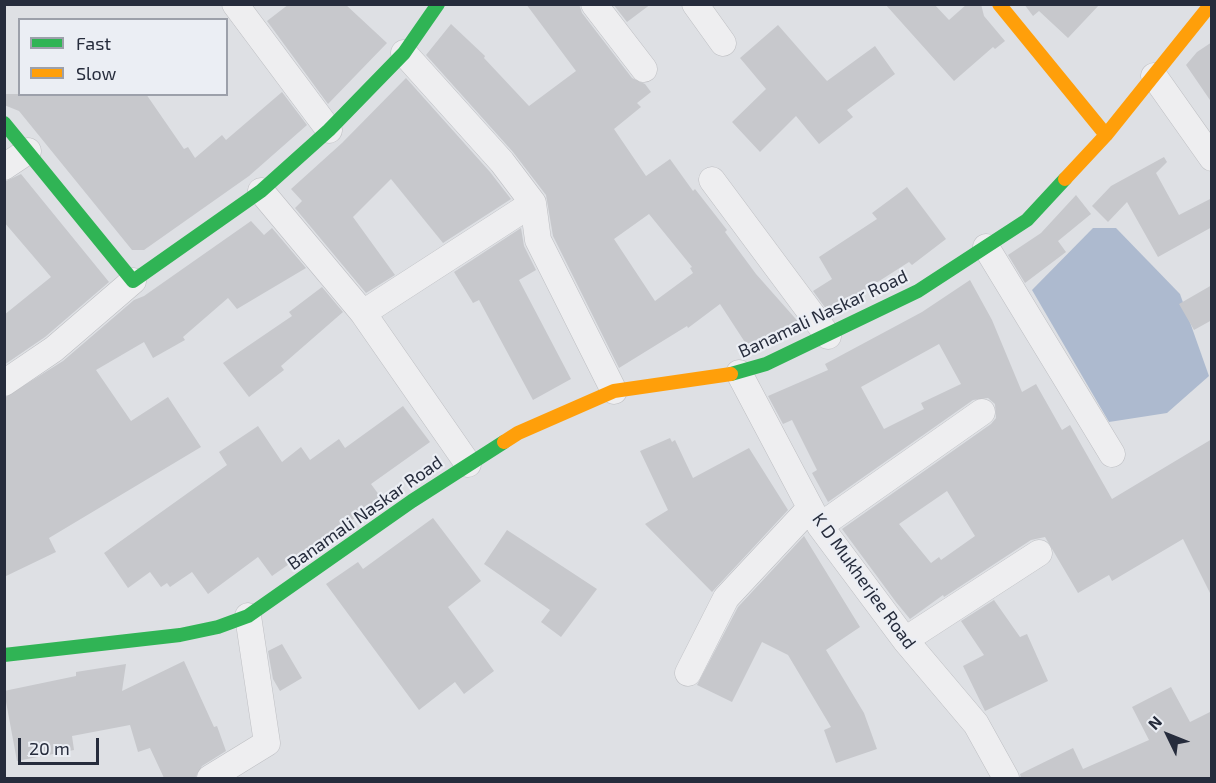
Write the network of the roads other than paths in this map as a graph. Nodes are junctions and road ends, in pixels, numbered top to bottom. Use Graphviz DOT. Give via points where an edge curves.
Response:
graph roads {
  1 [pos="235,4"];
  2 [pos="438,4"];
  3 [pos="594,4"];
  4 [pos="695,4"];
  5 [pos="999,4"];
  6 [pos="1210,10"];
  7 [pos="723,43"];
  8 [pos="404,53"];
  9 [pos="644,69"];
  10 [pos="1155,76"];
  11 [pos="4,123"];
  12 [pos="329,130"];
  13 [pos="1106,135"];
  14 [pos="28,151"];
  15 [pos="1212,158"];
  16 [pos="4,167"];
  17 [pos="712,180"];
  18 [pos="261,191"];
  19 [pos="532,203"];
  20 [pos="986,247"];
  21 [pos="133,281"];
  22 [pos="363,314"];
  23 [pos="828,336"];
  24 [pos="739,373"];
  25 [pos="4,383"];
  26 [pos="614,391"];
  27 [pos="982,412"];
  28 [pos="1112,454"];
  29 [pos="468,464"];
  30 [pos="815,517"];
  31 [pos="1039,553"];
  32 [pos="248,616"];
  33 [pos="905,640"];
  34 [pos="4,655"];
  35 [pos="688,673"];
  36 [pos="210,778"];
  37 [pos="1006,778"];
  1 -- 12 [label="street"];
  2 -- 8 [label="street"];
  3 -- 9 [label="street"];
  4 -- 7 [label="street"];
  5 -- 13 [label="street"];
  6 -- 10 [label="street, Banamali Naskar Road"];
  8 -- 12 [label="street"];
  8 -- 19 [label="street" via="502,162"];
  10 -- 13 [label="street, Banamali Naskar Road"];
  10 -- 15 [label="street"];
  11 -- 14 [label="street"];
  12 -- 18 [label="street"];
  13 -- 20 [label="street, Banamali Naskar Road" via="1027,220"];
  14 -- 16 [label="street"];
  14 -- 21 [label="street"];
  17 -- 23 [label="street"];
  18 -- 21 [label="street"];
  18 -- 22 [label="street"];
  19 -- 22 [label="street"];
  19 -- 26 [label="street" via="538,240"];
  20 -- 23 [label="street, Banamali Naskar Road" via="918,291"];
  20 -- 28 [label="street"];
  21 -- 25 [label="street" via="54,349"];
  22 -- 29 [label="street"];
  23 -- 24 [label="street, Banamali Naskar Road"];
  24 -- 26 [label="street, Banamali Naskar Road"];
  24 -- 30 [label="street, K D Mukherjee Road"];
  26 -- 29 [label="street, Banamali Naskar Road" via="518,433"];
  27 -- 30 [label="street"];
  29 -- 32 [label="street, Banamali Naskar Road"];
  30 -- 33 [label="street, K D Mukherjee Road"];
  30 -- 35 [label="street" via="726,598"];
  31 -- 33 [label="street"];
  32 -- 34 [label="street, Banamali Naskar Road" via="180,635"];
  32 -- 36 [label="street" via="267,743"];
  33 -- 37 [label="street, K D Mukherjee Road" via="976,724"];
}
